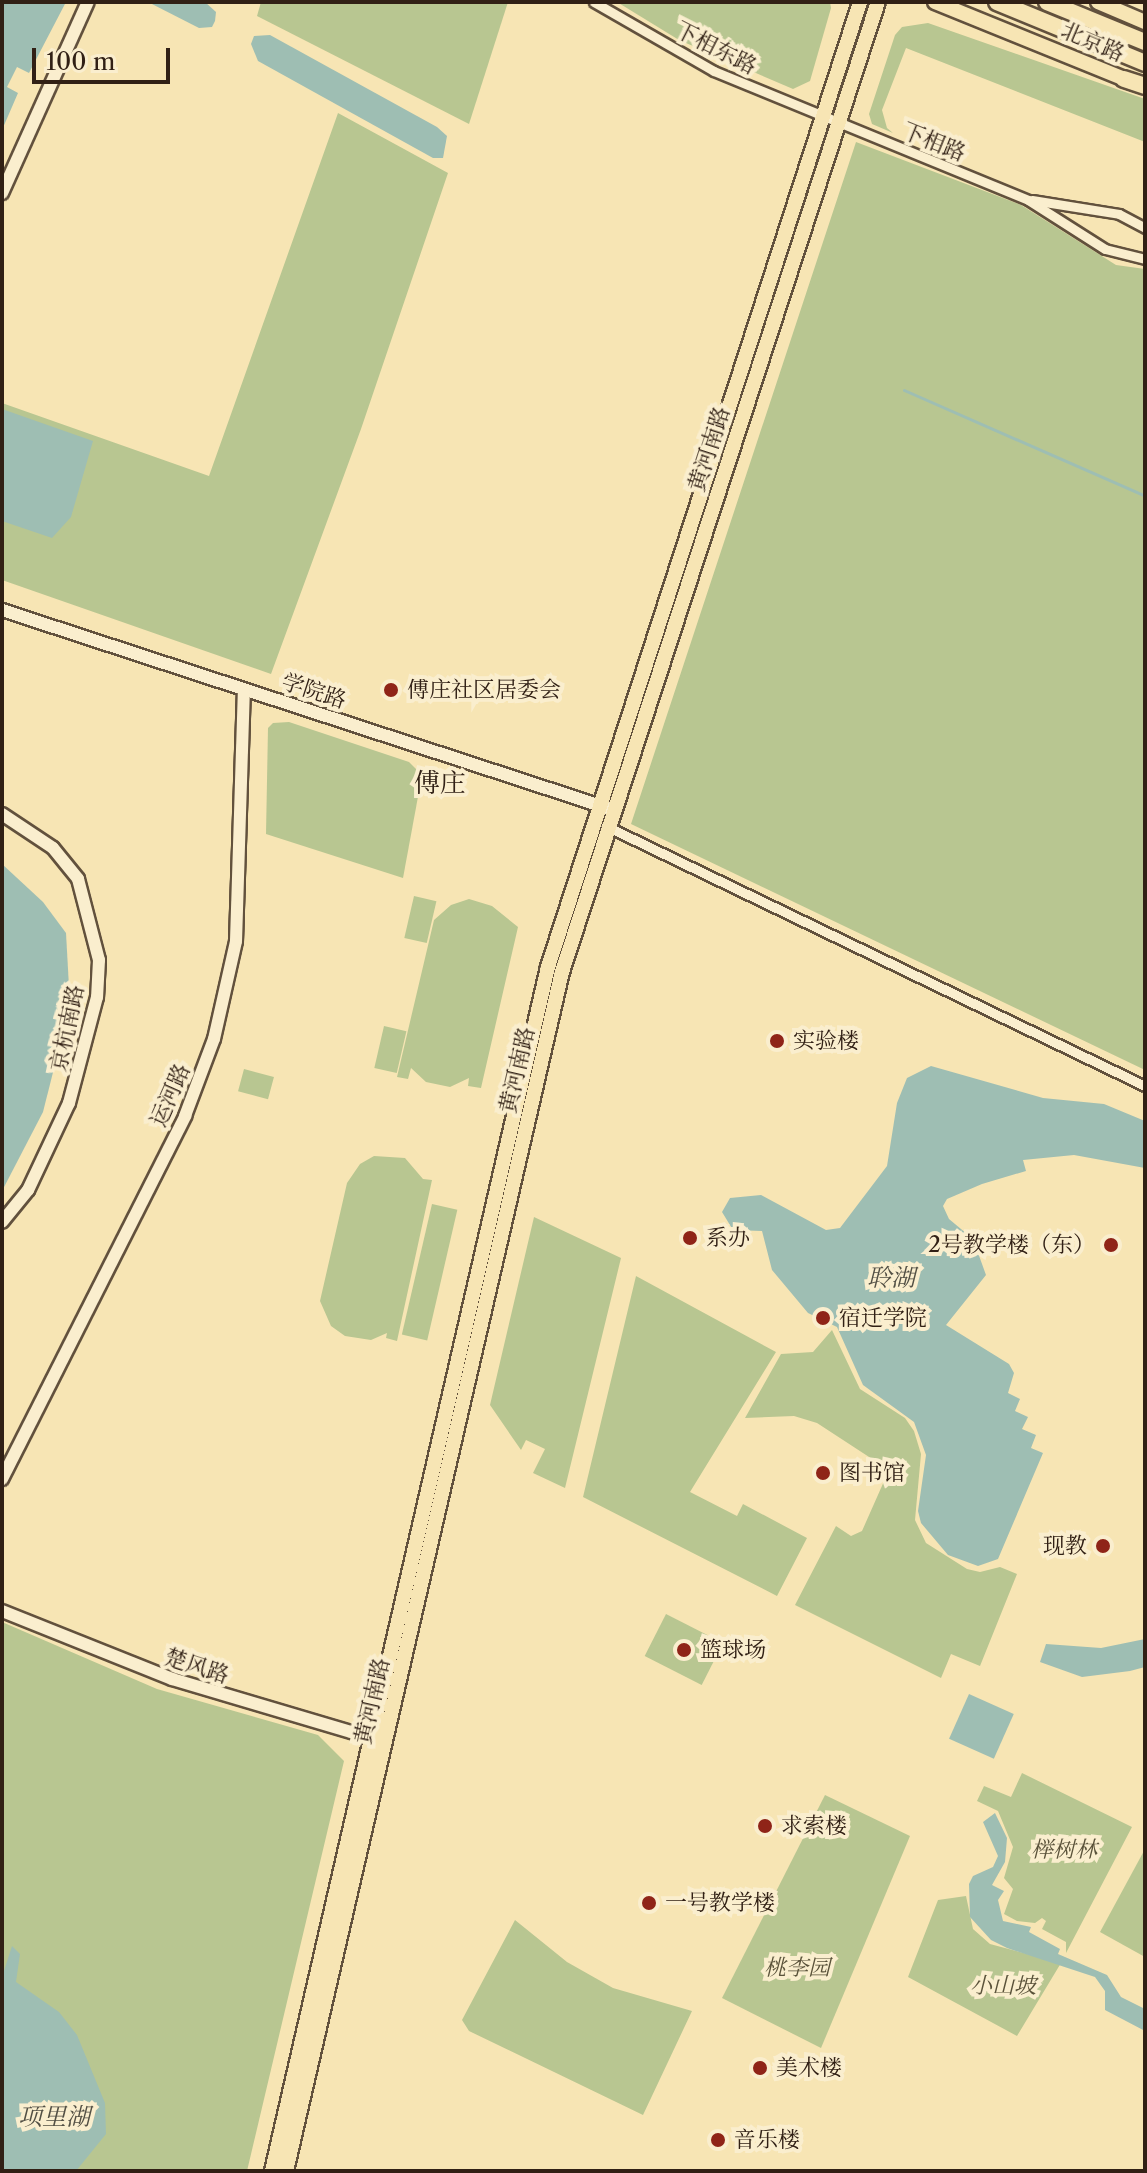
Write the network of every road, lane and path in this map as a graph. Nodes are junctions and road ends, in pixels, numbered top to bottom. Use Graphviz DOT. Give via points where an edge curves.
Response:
graph roads {
  1 [pos="88,2"];
  2 [pos="594,2"];
  3 [pos="860,2"];
  4 [pos="878,2"];
  5 [pos="935,2"];
  6 [pos="997,2"];
  7 [pos="1047,2"];
  8 [pos="1098,2"];
  9 [pos="1145,22"];
  10 [pos="1145,42"];
  11 [pos="1145,63"];
  12 [pos="1124,79"];
  13 [pos="1145,87"];
  14 [pos="832,121"];
  15 [pos="2,193"];
  16 [pos="1028,200"];
  17 [pos="1145,228"];
  18 [pos="1145,259"];
  19 [pos="2,610"];
  20 [pos="244,690"];
  21 [pos="614,811"];
  22 [pos="594,812"];
  23 [pos="2,814"];
  24 [pos="608,827"];
  25 [pos="1145,1086"];
  26 [pos="2,1222"];
  27 [pos="2,1479"];
  28 [pos="2,1611"];
  29 [pos="379,1740"];
  30 [pos="272,2171"];
  31 [pos="286,2171"];
  1 -- 15 [label="street"];
  2 -- 14 [label="street, 下相东路" via="714,71"];
  3 -- 14 [label="main road, 黄河南路"];
  4 -- 14 [label="main road, 黄河南路"];
  5 -- 12 [label="main road, 北京路"];
  6 -- 11 [label="highway, 北京路"];
  7 -- 10 [label="highway"];
  8 -- 9 [label="main road, 北京路"];
  12 -- 13 [label="highway"];
  14 -- 16 [label="street, 下相路"];
  14 -- 21 [label="main road, 黄河南路"];
  14 -- 22 [label="main road, 黄河南路"];
  16 -- 17 [label="street, 下相路" via="1119,214"];
  16 -- 18 [label="street, 下相路" via="1105,249"];
  19 -- 20 [label="street, 学院路"];
  20 -- 22 [label="street, 学院路"];
  20 -- 27 [label="street, 运河路" via="237,929 214,1039 185,1116"];
  21 -- 22 [label="street, 学院路"];
  21 -- 24 [label="main road, 黄河南路"];
  22 -- 24 [label="street"];
  22 -- 29 [label="main road, 黄河南路" via="548,967 498,1174"];
  23 -- 26 [label="street, 京杭南路" via="53,848 78,879 99,960 97,997 69,1103 28,1190"];
  24 -- 25 [label="street"];
  24 -- 29 [label="main road, 黄河南路" via="562,972"];
  28 -- 29 [label="street, 楚风路" via="172,1679"];
  29 -- 30 [label="main road, 黄河南路"];
  29 -- 31 [label="main road, 黄河南路"];
}
